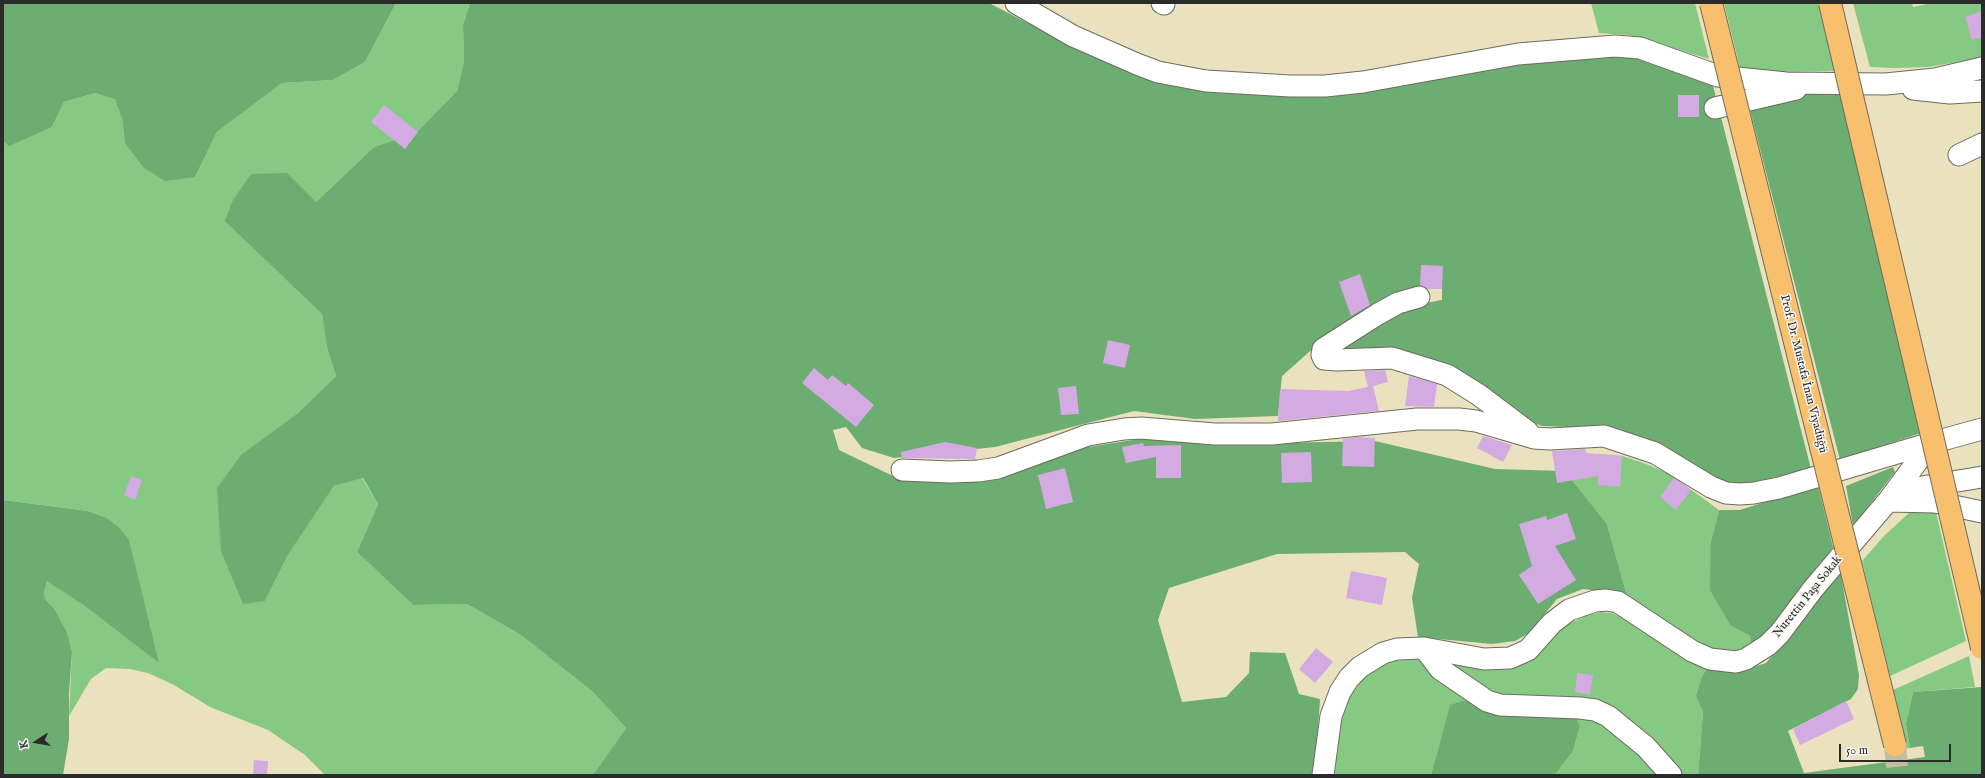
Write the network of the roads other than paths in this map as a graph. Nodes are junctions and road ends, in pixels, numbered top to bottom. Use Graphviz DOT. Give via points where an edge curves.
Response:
graph roads {
  1 [pos="1016,3"];
  2 [pos="1710,3"];
  3 [pos="1830,3"];
  4 [pos="1982,68"];
  5 [pos="1821,83"];
  6 [pos="1886,84"];
  7 [pos="1982,91"];
  8 [pos="1715,108"];
  9 [pos="1982,144"];
  10 [pos="1958,155"];
  11 [pos="1419,297"];
  12 [pos="1982,429"];
  13 [pos="1537,438"];
  14 [pos="1931,443"];
  15 [pos="902,470"];
  16 [pos="1982,477"];
  17 [pos="1892,496"];
  18 [pos="1982,512"];
  19 [pos="1424,648"];
  20 [pos="1982,648"];
  21 [pos="1896,745"];
  22 [pos="1323,775"];
  23 [pos="1671,775"];
  1 -- 5 [label="street" via="1073,36 1137,64 1158,72 1206,81 1325,86 1363,82 1518,54 1630,46 1652,51 1718,76 1786,83"];
  2 -- 21 [label="highway, Prof. Dr. Mustafa İnan Viyadüğü, bridge"];
  3 -- 20 [label="highway, bridge"];
  4 -- 6 [label="street" via="1935,79"];
  5 -- 6 [label="street"];
  5 -- 8 [label="street"];
  6 -- 7 [label="street" via="1950,93"];
  9 -- 10 [label="street"];
  11 -- 13 [label="street" via="1398,303 1323,349 1324,359 1392,358 1447,375"];
  12 -- 14 [label="street"];
  13 -- 14 [label="street" via="1604,436 1655,454 1711,487 1726,493 1740,494 1780,488"];
  13 -- 15 [label="street" via="1521,436 1476,421 1459,419 1416,419 1272,434 1215,434 1141,428 1088,435 998,468 950,472"];
  14 -- 17 [label="street, Nurettin Paşa Sokak"];
  16 -- 17 [label="street"];
  17 -- 18 [label="street"];
  17 -- 19 [label="street, Nurettin Paşa Sokak" via="1813,589 1780,633 1768,645 1746,659 1736,662 1710,658 1692,650 1618,602 1606,600 1569,610 1552,623 1528,650 1510,658 1484,659"];
  19 -- 22 [label="street, Nurettin Paşa Sokak" via="1398,649 1383,653 1360,667 1349,678 1340,692 1331,716"];
  19 -- 23 [label="street" via="1440,669 1487,701 1500,705 1580,708 1595,710 1608,716 1646,746"];
}
